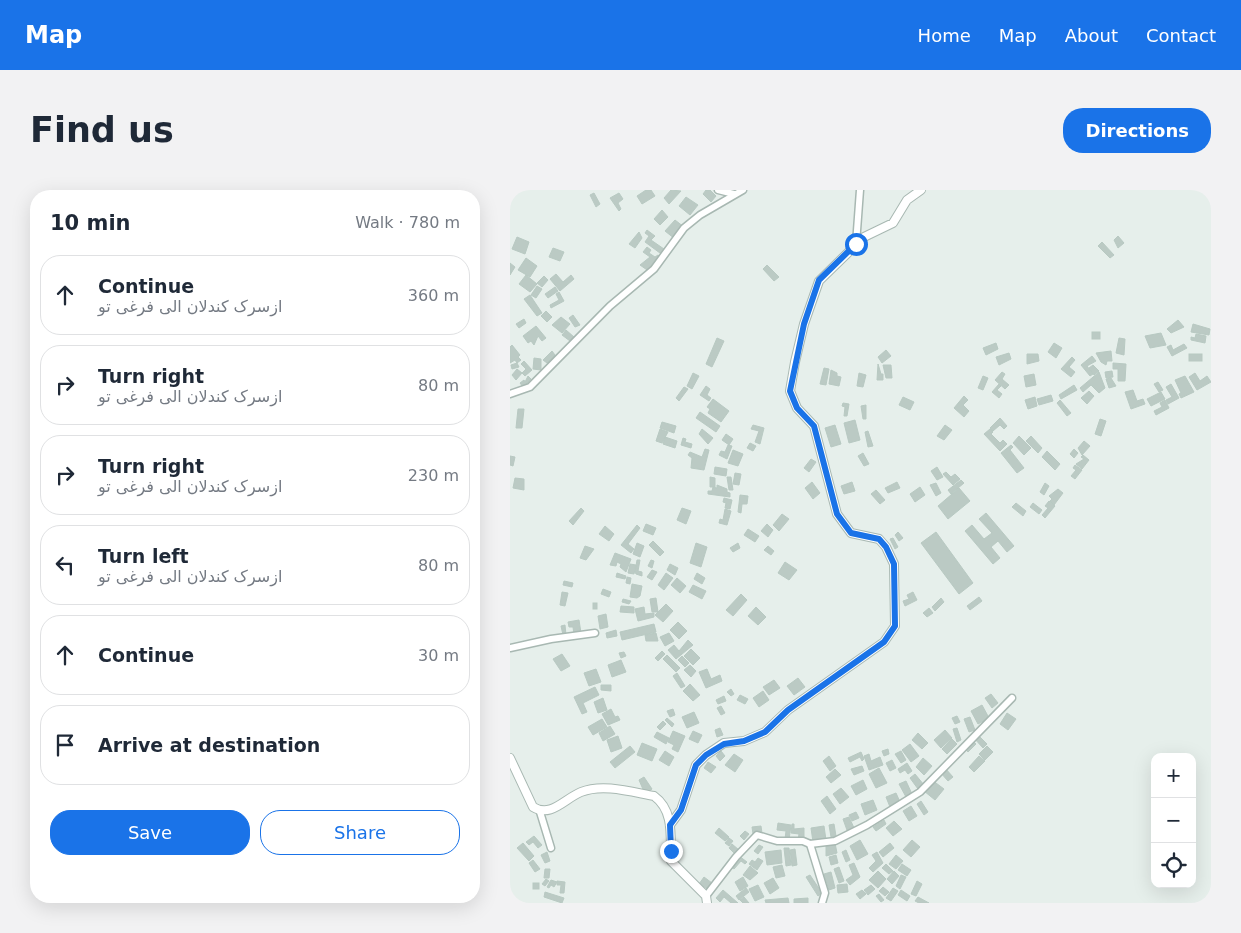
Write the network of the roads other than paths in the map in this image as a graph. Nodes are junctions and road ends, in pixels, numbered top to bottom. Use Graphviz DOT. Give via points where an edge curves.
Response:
graph roads {
  1 [pos="718,190"];
  2 [pos="743,190"];
  3 [pos="860,190"];
  4 [pos="920,190"];
  5 [pos="734,194"];
  6 [pos="856,244"];
  7 [pos="510,394"];
  8 [pos="595,633"];
  9 [pos="510,648"];
  10 [pos="1012,698"];
  11 [pos="510,758"];
  12 [pos="540,812"];
  13 [pos="670,825"];
  14 [pos="810,844"];
  15 [pos="551,848"];
  16 [pos="706,900"];
  17 [pos="822,903"];
  1 -- 5 [label="street"];
  2 -- 5 [label="street"];
  3 -- 6 [label="street"];
  4 -- 6 [label="street" via="907,200 893,223"];
  5 -- 7 [label="street" via="684,228 654,269 610,306 530,386"];
  6 -- 13 [label="street" via="819,280 804,324 790,391 797,408 814,426 837,514 851,533 879,539 894,564 895,626 884,642 788,710 765,732 744,741 724,744 706,755 696,765 681,810"];
  8 -- 9 [label="street"];
  10 -- 14 [label="street" via="920,792 835,841"];
  11 -- 12 [label="street" via="533,807"];
  12 -- 13 [label="street" via="594,788 618,790 654,796 661,801"];
  12 -- 15 [label="street"];
  13 -- 16 [label="street" via="671,861"];
  14 -- 16 [label="street" via="757,835 736,857"];
  14 -- 17 [label="street" via="825,893"];
}
